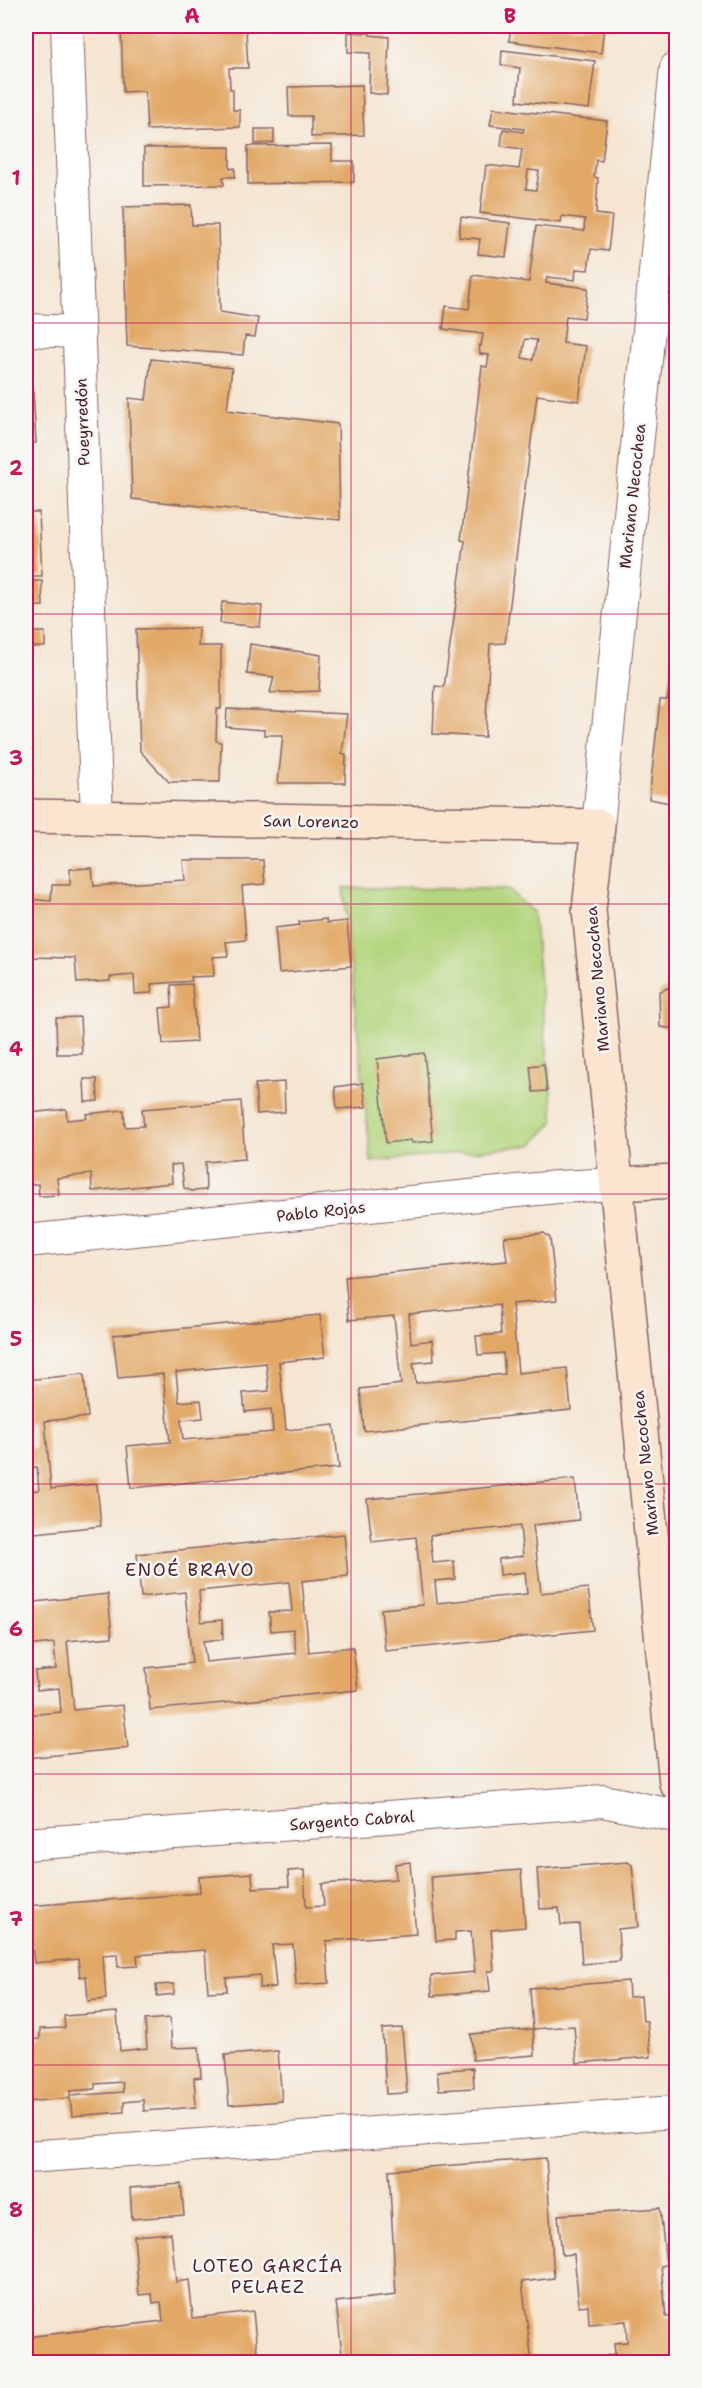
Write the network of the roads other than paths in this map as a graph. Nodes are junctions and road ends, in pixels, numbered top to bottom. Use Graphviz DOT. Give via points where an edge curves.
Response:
graph roads {
  1 [pos="67,26"];
  2 [pos="676,68"];
  3 [pos="26,330"];
  4 [pos="79,332"];
  5 [pos="26,816"];
  6 [pos="97,818"];
  7 [pos="597,826"];
  8 [pos="676,1181"];
  9 [pos="617,1184"];
  10 [pos="26,1241"];
  11 [pos="676,1783"];
  12 [pos="676,1816"];
  13 [pos="26,1844"];
  14 [pos="676,2112"];
  15 [pos="26,2157"];
  1 -- 4 [label="street, Pueyrredón"];
  2 -- 7 [label="street, Mariano Necochea"];
  3 -- 4 [label="street"];
  4 -- 6 [label="street, Pueyrredón"];
  5 -- 6 [label="main road, San Lorenzo"];
  6 -- 7 [label="main road, San Lorenzo"];
  7 -- 9 [label="main road, Mariano Necochea" via="589,910"];
  8 -- 9 [label="main road"];
  9 -- 10 [label="street, Pablo Rojas"];
  9 -- 11 [label="main road, Mariano Necochea"];
  12 -- 13 [label="street, Sargento Cabral" via="603,1801"];
  14 -- 15 [label="street"];
}
